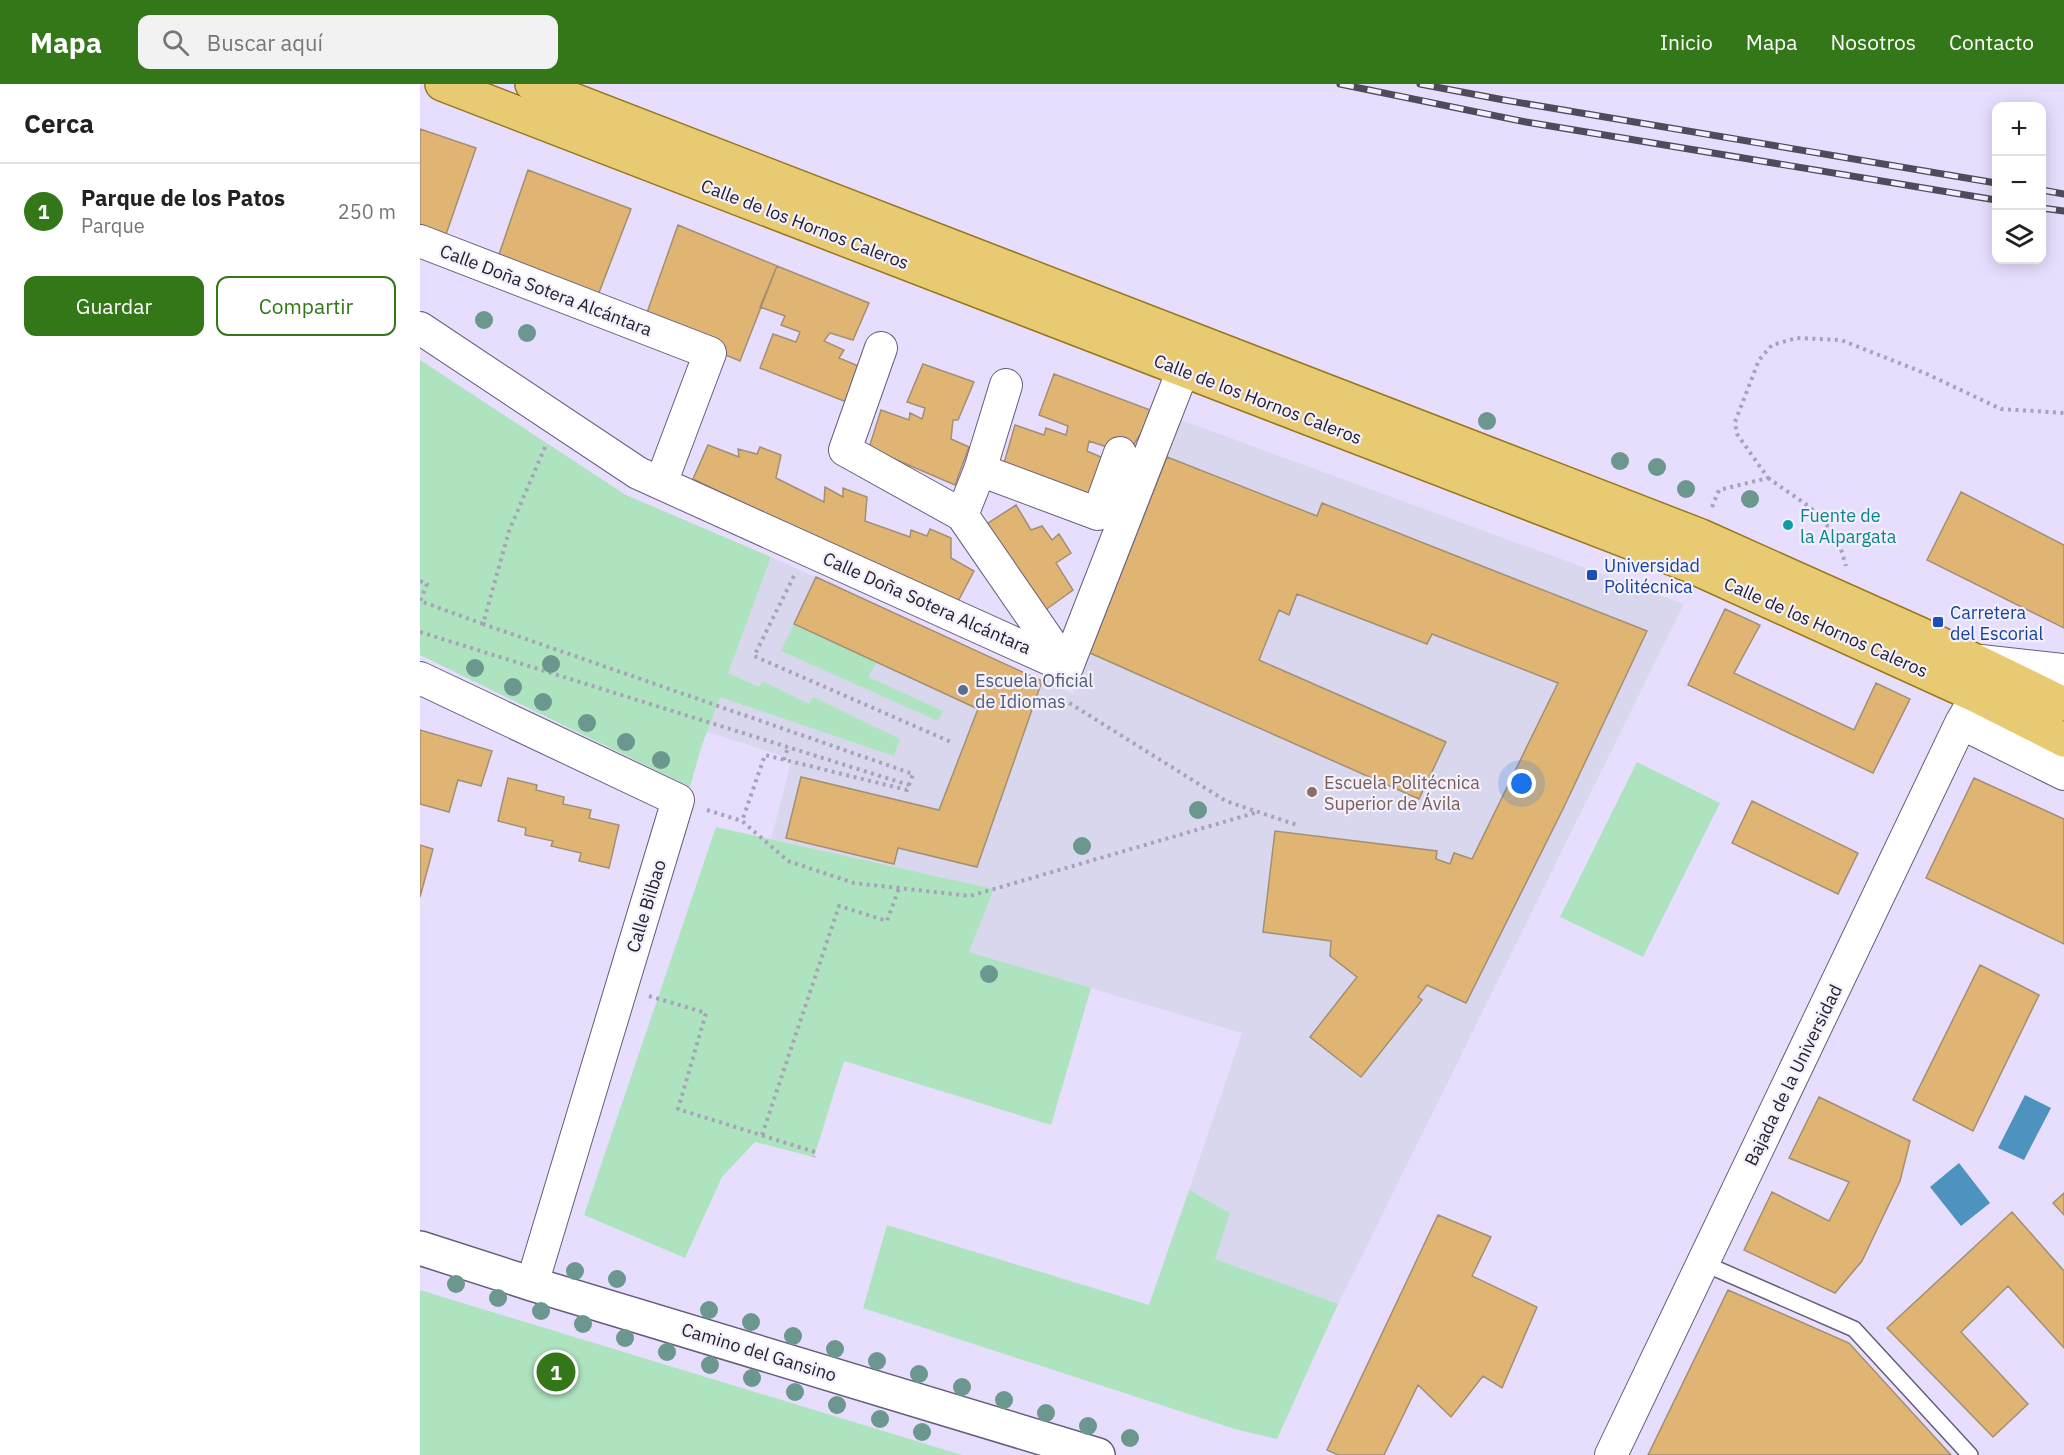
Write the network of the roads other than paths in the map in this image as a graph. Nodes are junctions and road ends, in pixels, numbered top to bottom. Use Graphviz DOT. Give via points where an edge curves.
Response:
graph roads {
  1 [pos="442,84"];
  2 [pos="532,84"];
  3 [pos="420,241"];
  4 [pos="420,328"];
  5 [pos="881,348"];
  6 [pos="1184,370"];
  7 [pos="1006,385"];
  8 [pos="1120,453"];
  9 [pos="980,470"];
  10 [pos="661,483"];
  11 [pos="962,515"];
  12 [pos="1974,660"];
  13 [pos="1067,667"];
  14 [pos="2064,670"];
  15 [pos="420,678"];
  16 [pos="2064,704"];
  17 [pos="1969,710"];
  18 [pos="2064,740"];
  19 [pos="2064,774"];
  20 [pos="420,1248"];
  21 [pos="1703,1263"];
  22 [pos="532,1284"];
  23 [pos="1098,1455"];
  24 [pos="1611,1455"];
  25 [pos="1970,1455"];
  1 -- 6 [label="main road, Calle de los Hornos Caleros"];
  2 -- 12 [label="main road, Calle de los Hornos Caleros" via="1701,536"];
  3 -- 10 [label="street, Calle Doña Sotera Alcántara" via="710,353"];
  4 -- 10 [label="street, Calle Doña Sotera Alcántara" via="638,473"];
  5 -- 11 [label="street" via="845,450"];
  6 -- 13 [label="street"];
  6 -- 17 [label="main road, Calle de los Hornos Caleros" via="1689,565"];
  7 -- 9 [label="street"];
  8 -- 9 [label="street" via="1098,514"];
  9 -- 11 [label="street"];
  10 -- 13 [label="street, Calle Doña Sotera Alcántara"];
  11 -- 13 [label="street"];
  12 -- 14 [label="street, Calle de los Hornos Caleros"];
  12 -- 16 [label="main road, Calle de los Hornos Caleros"];
  15 -- 22 [label="street, Calle Bilbao" via="678,801"];
  17 -- 18 [label="main road, Calle de los Hornos Caleros"];
  17 -- 19 [label="street, Calle de los Hornos Caleros"];
  17 -- 21 [label="street, Bajada de la Universidad"];
  20 -- 22 [label="street, Camino del Gansino"];
  21 -- 24 [label="street, Bajada de la Universidad"];
  21 -- 25 [label="lane" via="1854,1329"];
  22 -- 23 [label="street, Camino del Gansino"];
}
